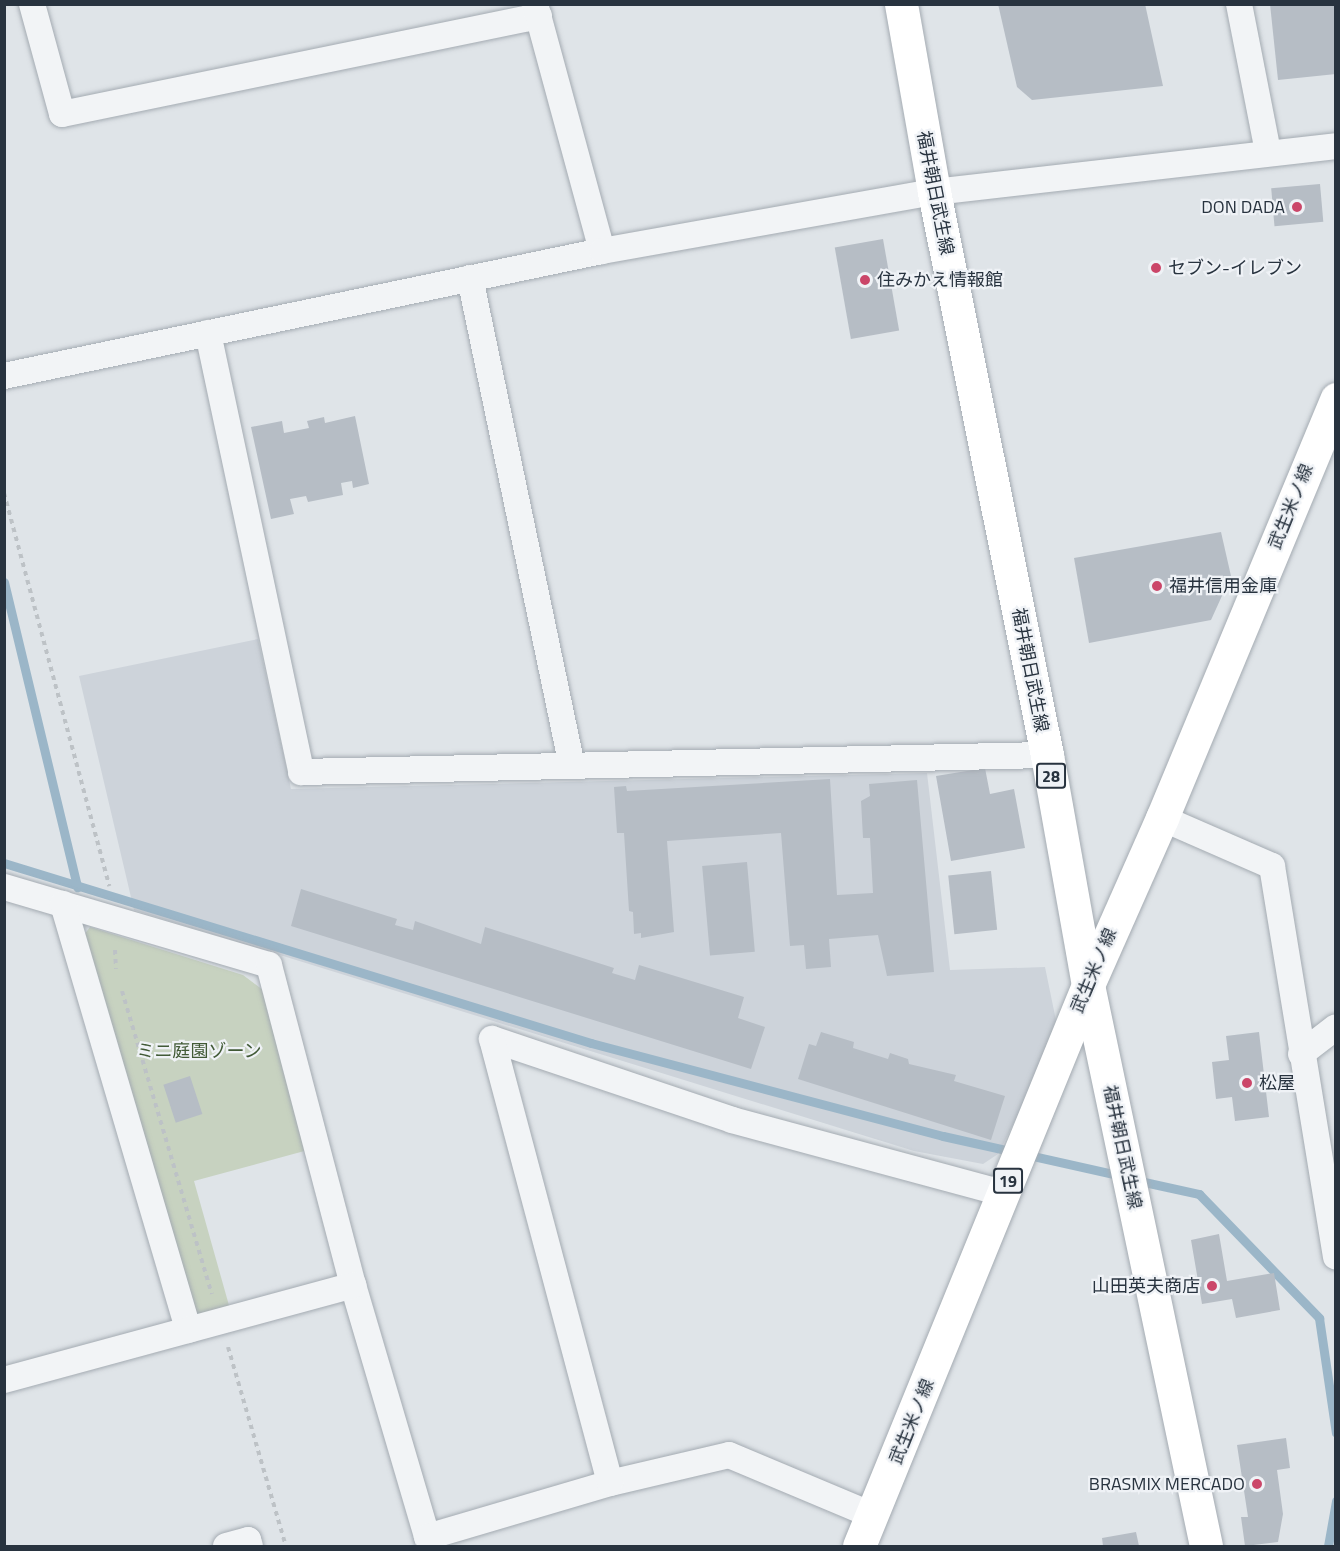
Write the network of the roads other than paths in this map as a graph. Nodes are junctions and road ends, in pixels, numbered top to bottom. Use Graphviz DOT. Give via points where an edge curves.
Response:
graph roads {
  1 [pos="32,4"];
  2 [pos="902,4"];
  3 [pos="1239,4"];
  4 [pos="537,10"];
  5 [pos="1335,146"];
  6 [pos="1268,152"];
  7 [pos="934,192"];
  8 [pos="602,252"];
  9 [pos="470,278"];
  10 [pos="208,333"];
  11 [pos="4,376"];
  12 [pos="1335,399"];
  13 [pos="1047,755"];
  14 [pos="571,764"];
  15 [pos="1162,818"];
  16 [pos="4,887"];
  17 [pos="63,904"];
  18 [pos="1088,985"];
  19 [pos="1335,1028"];
  20 [pos="1300,1054"];
  21 [pos="1004,1192"];
  22 [pos="1335,1257"];
  23 [pos="353,1285"];
  24 [pos="188,1330"];
  25 [pos="4,1380"];
  26 [pos="610,1483"];
  27 [pos="874,1516"];
  28 [pos="226,1546"];
  29 [pos="250,1546"];
  30 [pos="860,1546"];
  31 [pos="1206,1546"];
  1 -- 4 [label="street" via="62,114"];
  2 -- 7 [label="main road, 福井朝日武生線 / 28"];
  3 -- 6 [label="street"];
  4 -- 8 [label="street"];
  5 -- 6 [label="street"];
  6 -- 7 [label="street"];
  7 -- 8 [label="street"];
  7 -- 13 [label="main road, 福井朝日武生線 / 28"];
  8 -- 9 [label="street"];
  9 -- 10 [label="street"];
  9 -- 14 [label="street"];
  10 -- 11 [label="street"];
  10 -- 14 [label="street" via="301,772"];
  12 -- 15 [label="main road, 武生米ノ線 / 19"];
  13 -- 14 [label="street"];
  13 -- 18 [label="main road, 福井朝日武生線 / 28"];
  15 -- 18 [label="main road, 武生米ノ線 / 19"];
  15 -- 20 [label="street" via="1272,866"];
  16 -- 17 [label="street"];
  17 -- 23 [label="street" via="269,965"];
  17 -- 24 [label="street"];
  18 -- 21 [label="main road, 武生米ノ線 / 19"];
  18 -- 31 [label="main road, 福井朝日武生線 / 28"];
  19 -- 20 [label="street"];
  20 -- 22 [label="street"];
  21 -- 26 [label="street" via="732,1120 492,1039"];
  21 -- 27 [label="main road, 武生米ノ線 / 19"];
  23 -- 24 [label="street"];
  23 -- 26 [label="street" via="427,1537"];
  24 -- 25 [label="street"];
  26 -- 27 [label="street" via="729,1455"];
  27 -- 30 [label="main road, 武生米ノ線 / 19"];
  28 -- 29 [label="street" via="248,1540"];
}
